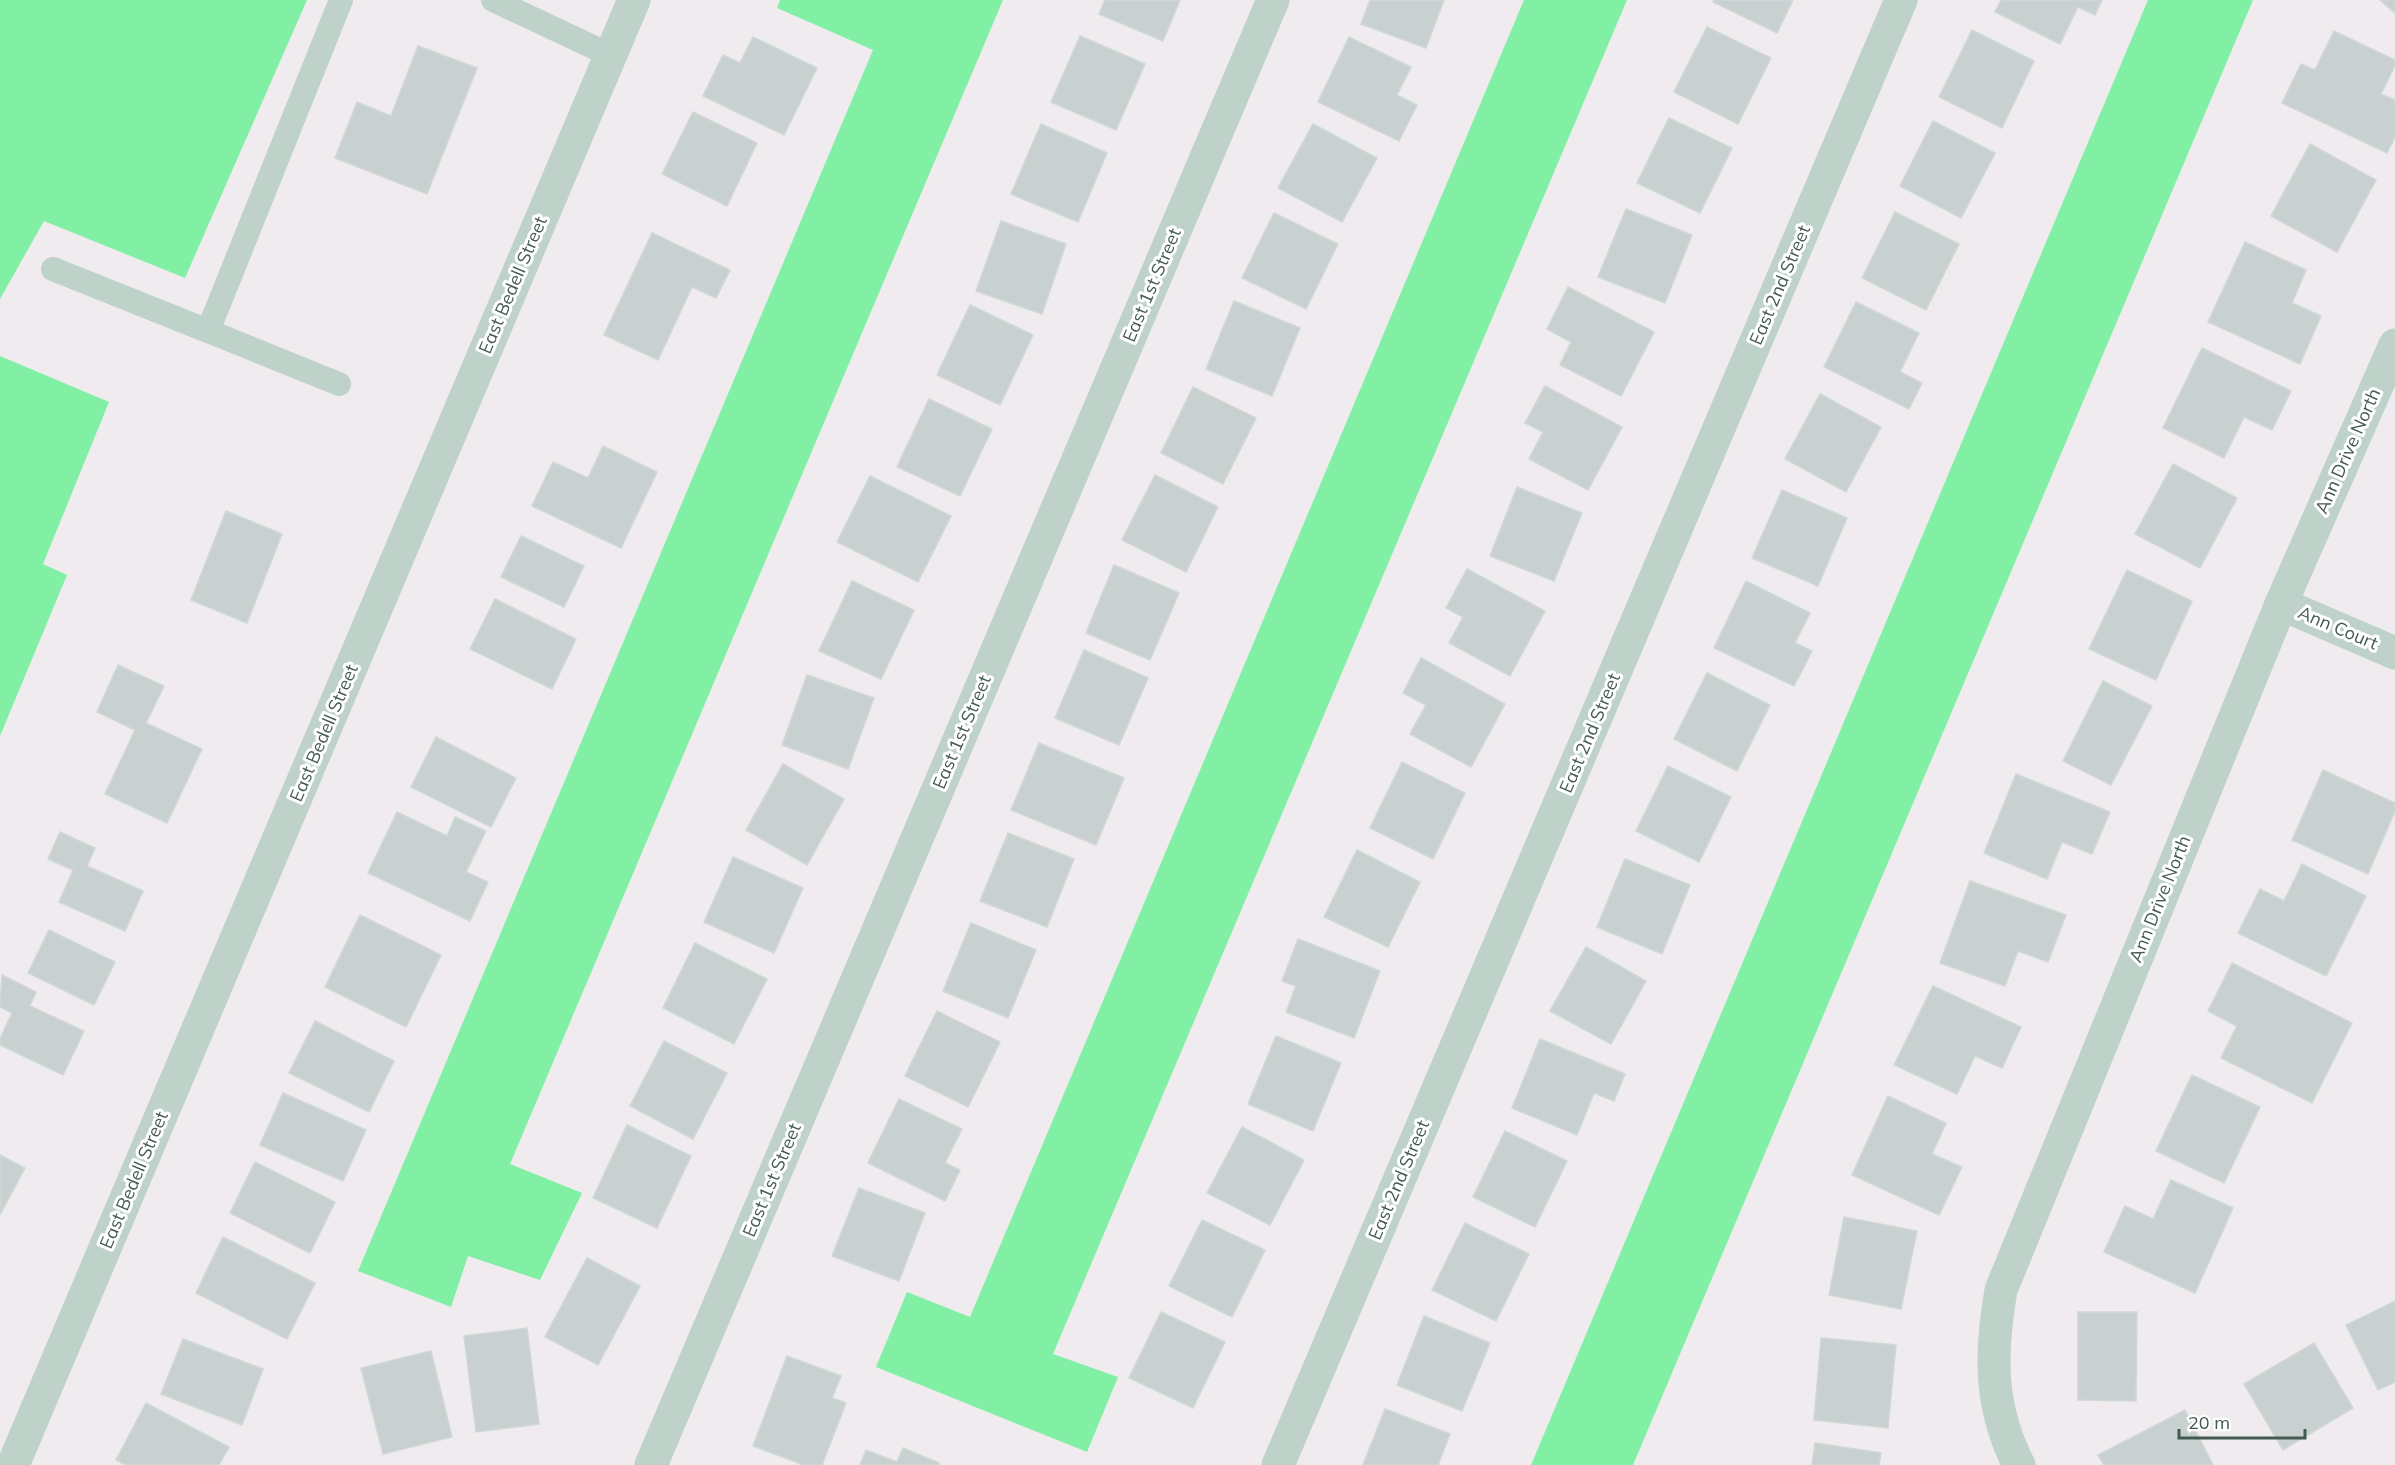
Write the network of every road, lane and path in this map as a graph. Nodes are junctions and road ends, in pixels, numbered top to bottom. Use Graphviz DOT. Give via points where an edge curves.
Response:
graph roads {
  1 [pos="340,0"];
  2 [pos="493,0"];
  3 [pos="634,0"];
  4 [pos="1273,0"];
  5 [pos="1901,0"];
  6 [pos="610,56"];
  7 [pos="53,269"];
  8 [pos="208,331"];
  9 [pos="2395,345"];
  10 [pos="339,384"];
  11 [pos="2281,604"];
  12 [pos="2395,653"];
  13 [pos="14,1465"];
  14 [pos="651,1465"];
  15 [pos="1278,1465"];
  16 [pos="2019,1465"];
  1 -- 8 [label="lane"];
  2 -- 6 [label="lane"];
  3 -- 6 [label="street, East Bedell Street"];
  4 -- 14 [label="street, East 1st Street"];
  5 -- 15 [label="street, East 2nd Street"];
  6 -- 13 [label="street, East Bedell Street"];
  7 -- 8 [label="lane"];
  8 -- 10 [label="lane"];
  9 -- 11 [label="street, Ann Drive North"];
  11 -- 12 [label="street, Ann Court"];
  11 -- 16 [label="street, Ann Drive North" via="2001,1290 1992,1375 2005,1439"];
}
